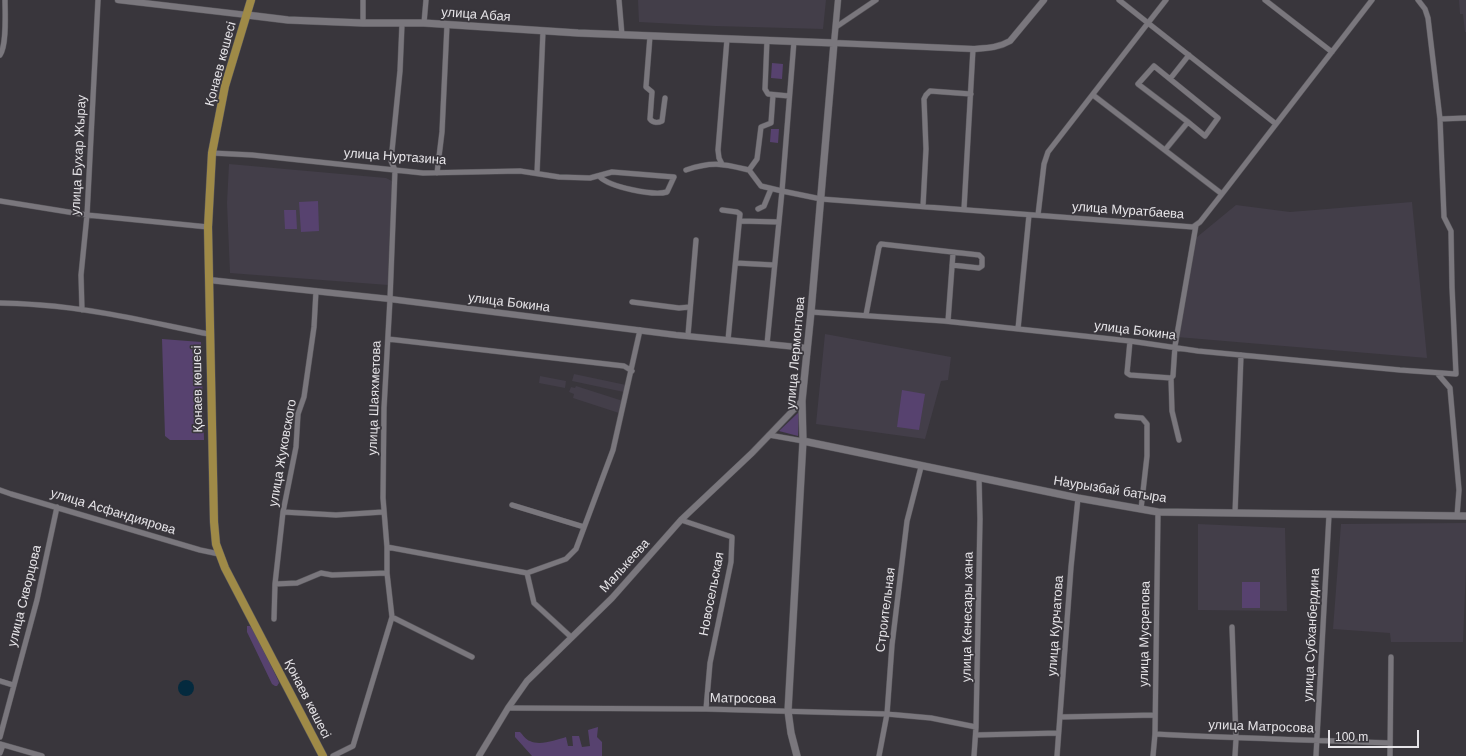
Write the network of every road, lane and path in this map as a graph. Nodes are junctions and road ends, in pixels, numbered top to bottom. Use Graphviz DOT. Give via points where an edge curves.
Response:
graph roads {
  1 [pos="6,0"];
  2 [pos="98,0"];
  3 [pos="118,0"];
  4 [pos="251,0"];
  5 [pos="363,0"];
  6 [pos="426,0"];
  7 [pos="619,0"];
  8 [pos="838,0"];
  9 [pos="876,0"];
  10 [pos="1044,0"];
  11 [pos="1120,0"];
  12 [pos="1166,0"];
  13 [pos="1265,0"];
  14 [pos="1372,0"];
  15 [pos="1418,0"];
  16 [pos="247,15"];
  17 [pos="363,23"];
  18 [pos="424,23"];
  19 [pos="1148,23"];
  20 [pos="402,24"];
  21 [pos="447,25"];
  22 [pos="836,27"];
  23 [pos="543,31"];
  24 [pos="622,35"];
  25 [pos="650,36"];
  26 [pos="728,39"];
  27 [pos="767,40"];
  28 [pos="794,41"];
  29 [pos="834,43"];
  30 [pos="973,49"];
  31 [pos="1332,52"];
  32 [pos="0,55"];
  33 [pos="1189,55"];
  34 [pos="1170,79"];
  35 [pos="773,94"];
  36 [pos="971,94"];
  37 [pos="1093,95"];
  38 [pos="789,96"];
  39 [pos="665,98"];
  40 [pos="1466,118"];
  41 [pos="1440,119"];
  42 [pos="1188,122"];
  43 [pos="1276,124"];
  44 [pos="1165,150"];
  45 [pos="212,153"];
  46 [pos="722,164"];
  47 [pos="395,170"];
  48 [pos="686,170"];
  49 [pos="749,170"];
  50 [pos="437,173"];
  51 [pos="537,173"];
  52 [pos="600,177"];
  53 [pos="771,189"];
  54 [pos="782,191"];
  55 [pos="1222,194"];
  56 [pos="821,199"];
  57 [pos="0,201"];
  58 [pos="923,206"];
  59 [pos="758,209"];
  60 [pos="964,209"];
  61 [pos="722,210"];
  62 [pos="87,215"];
  63 [pos="1029,215"];
  64 [pos="1038,215"];
  65 [pos="740,221"];
  66 [pos="779,222"];
  67 [pos="1196,225"];
  68 [pos="208,227"];
  69 [pos="696,240"];
  70 [pos="953,252"];
  71 [pos="736,263"];
  72 [pos="774,265"];
  73 [pos="952,265"];
  74 [pos="209,280"];
  75 [pos="316,291"];
  76 [pos="390,299"];
  77 [pos="632,302"];
  78 [pos="0,303"];
  79 [pos="690,307"];
  80 [pos="82,310"];
  81 [pos="811,312"];
  82 [pos="866,315"];
  83 [pos="948,321"];
  84 [pos="1018,329"];
  85 [pos="640,330"];
  86 [pos="209,334"];
  87 [pos="688,335"];
  88 [pos="388,339"];
  89 [pos="728,340"];
  90 [pos="1130,341"];
  91 [pos="767,344"];
  92 [pos="1175,346"];
  93 [pos="807,348"];
  94 [pos="1241,355"];
  95 [pos="632,371"];
  96 [pos="1437,373"];
  97 [pos="1171,378"];
  98 [pos="802,400"];
  99 [pos="1117,416"];
  100 [pos="769,435"];
  101 [pos="1179,440"];
  102 [pos="803,441"];
  103 [pos="921,467"];
  104 [pos="979,478"];
  105 [pos="0,490"];
  106 [pos="1078,498"];
  107 [pos="512,504"];
  108 [pos="57,507"];
  109 [pos="1141,509"];
  110 [pos="283,512"];
  111 [pos="383,512"];
  112 [pos="1158,512"];
  113 [pos="1235,513"];
  114 [pos="1329,515"];
  115 [pos="1457,516"];
  116 [pos="1466,516"];
  117 [pos="681,520"];
  118 [pos="584,527"];
  119 [pos="387,547"];
  120 [pos="219,554"];
  121 [pos="387,573"];
  122 [pos="527,573"];
  123 [pos="275,584"];
  124 [pos="392,617"];
  125 [pos="274,620"];
  126 [pos="1232,627"];
  127 [pos="571,637"];
  128 [pos="472,657"];
  129 [pos="1391,657"];
  130 [pos="0,681"];
  131 [pos="13,685"];
  132 [pos="508,708"];
  133 [pos="706,709"];
  134 [pos="788,711"];
  135 [pos="887,714"];
  136 [pos="1155,715"];
  137 [pos="1060,717"];
  138 [pos="976,727"];
  139 [pos="1058,733"];
  140 [pos="1155,734"];
  141 [pos="976,735"];
  142 [pos="0,737"];
  143 [pos="1236,739"];
  144 [pos="1317,740"];
  145 [pos="1390,743"];
  146 [pos="1,744"];
  147 [pos="0,753"];
  148 [pos="42,756"];
  149 [pos="323,756"];
  150 [pos="333,756"];
  151 [pos="479,756"];
  152 [pos="797,756"];
  153 [pos="879,756"];
  154 [pos="974,756"];
  155 [pos="1057,756"];
  156 [pos="1153,756"];
  157 [pos="1235,756"];
  158 [pos="1316,756"];
  159 [pos="1390,756"];
  1 -- 32 [label="street" via="4,42"];
  2 -- 62 [label="street, улица Бухар Жырау"];
  3 -- 16 [label="street, улица Абая"];
  4 -- 16 [label="main road, Қонаев көшесі"];
  5 -- 17 [label="street"];
  6 -- 18 [label="street"];
  7 -- 24 [label="street"];
  8 -- 22 [label="street, улица Лермонтова"];
  9 -- 22 [label="street"];
  10 -- 30 [label="street" via="1010,41 995,48"];
  11 -- 19 [label="street"];
  12 -- 19 [label="street"];
  13 -- 31 [label="street"];
  14 -- 31 [label="street, улица Муратбаева"];
  15 -- 41 [label="street" via="1428,18"];
  16 -- 17 [label="main road, улица Абая" via="288,20"];
  16 -- 45 [label="main road, Қонаев көшесі" via="225,86"];
  17 -- 20 [label="main road, улица Абая"];
  18 -- 20 [label="main road, улица Абая"];
  18 -- 21 [label="main road, улица Абая"];
  19 -- 33 [label="street"];
  19 -- 37 [label="street"];
  20 -- 47 [label="street, улица Шаяхметова" via="391,162"];
  21 -- 23 [label="main road, улица Абая"];
  21 -- 50 [label="street" via="442,132"];
  22 -- 29 [label="street, улица Лермонтова"];
  23 -- 24 [label="main road, улица Абая"];
  23 -- 51 [label="street"];
  24 -- 25 [label="main road, улица Абая"];
  25 -- 26 [label="main road, улица Абая"];
  25 -- 39 [label="street" via="646,87 652,92 651,121 662,121"];
  26 -- 27 [label="main road, улица Абая"];
  26 -- 46 [label="street" via="718,150"];
  27 -- 28 [label="main road, улица Абая"];
  27 -- 35 [label="street" via="765,89 768,94"];
  28 -- 29 [label="main road, улица Абая"];
  28 -- 38 [label="street"];
  29 -- 30 [label="street"];
  29 -- 56 [label="main road, улица Лермонтова"];
  30 -- 36 [label="street"];
  31 -- 43 [label="street, улица Муратбаева"];
  33 -- 34 [label="street"];
  33 -- 43 [label="street"];
  34 -- 42 [label="street" via="1218,118 1205,136"];
  34 -- 42 [label="street" via="1154,66 1138,84"];
  35 -- 38 [label="street"];
  35 -- 49 [label="street" via="771,123 761,127 757,158"];
  36 -- 58 [label="street" via="930,91 924,99 926,149"];
  36 -- 60 [label="street"];
  37 -- 44 [label="street"];
  37 -- 64 [label="street" via="1046,156"];
  38 -- 54 [label="street"];
  40 -- 41 [label="street"];
  41 -- 96 [label="street, улица Бокина" via="1444,217 1451,231 1456,374"];
  42 -- 44 [label="street"];
  43 -- 55 [label="street, улица Муратбаева"];
  44 -- 55 [label="street"];
  45 -- 47 [label="street, улица Нуртазина"];
  45 -- 68 [label="main road, Қонаев көшесі"];
  46 -- 48 [label="street" via="708,164"];
  46 -- 49 [label="street"];
  47 -- 50 [label="street, улица Нуртазина"];
  47 -- 76 [label="street, улица Шаяхметова"];
  49 -- 53 [label="street" via="758,184"];
  50 -- 51 [label="street, улица Нуртазина"];
  51 -- 52 [label="street, улица Нуртазина" via="559,177"];
  52 -- 52 [label="street, улица Нуртазина" via="615,185 663,193 667,192 674,177 612,172"];
  53 -- 54 [label="street, улица Муратбаева"];
  53 -- 59 [label="street" via="764,206"];
  54 -- 56 [label="street, улица Муратбаева"];
  54 -- 66 [label="street"];
  55 -- 67 [label="street, улица Муратбаева"];
  56 -- 58 [label="street, улица Муратбаева"];
  56 -- 81 [label="main road, улица Лермонтова"];
  57 -- 62 [label="street"];
  58 -- 60 [label="street, улица Муратбаева"];
  60 -- 63 [label="street, улица Муратбаева"];
  61 -- 65 [label="street" via="739,212"];
  62 -- 68 [label="street"];
  62 -- 80 [label="street, улица Бухар Жырау" via="81,275"];
  63 -- 64 [label="street, улица Муратбаева"];
  63 -- 84 [label="street"];
  64 -- 67 [label="street, улица Муратбаева" via="1184,227"];
  65 -- 66 [label="street"];
  65 -- 71 [label="street"];
  66 -- 72 [label="street"];
  67 -- 92 [label="street"];
  68 -- 74 [label="main road, Қонаев көшесі"];
  69 -- 79 [label="street"];
  70 -- 73 [label="street"];
  70 -- 73 [label="street" via="979,255 982,258 982,266 979,268"];
  70 -- 82 [label="street" via="881,244"];
  71 -- 72 [label="street"];
  71 -- 89 [label="street"];
  72 -- 91 [label="street"];
  73 -- 83 [label="street"];
  74 -- 75 [label="street, улица Бокина"];
  74 -- 86 [label="main road, Қонаев көшесі"];
  75 -- 76 [label="street, улица Бокина"];
  75 -- 110 [label="street, улица Жуковского" via="314,327 304,397 298,414 296,447"];
  76 -- 85 [label="street, улица Бокина"];
  76 -- 88 [label="street, улица Шаяхметова"];
  77 -- 79 [label="street"];
  78 -- 80 [label="street"];
  79 -- 87 [label="street"];
  80 -- 86 [label="street"];
  81 -- 82 [label="street, улица Бокина"];
  81 -- 93 [label="main road, улица Лермонтова"];
  82 -- 83 [label="street, улица Бокина"];
  83 -- 84 [label="street, улица Бокина"];
  84 -- 90 [label="street, улица Бокина"];
  85 -- 87 [label="street, улица Бокина"];
  85 -- 95 [label="street"];
  86 -- 120 [label="main road, Қонаев көшесі" via="214,522"];
  87 -- 89 [label="street, улица Бокина"];
  88 -- 95 [label="street" via="624,366"];
  88 -- 111 [label="street, улица Шаяхметова" via="384,408"];
  89 -- 91 [label="street, улица Бокина"];
  90 -- 92 [label="street, улица Бокина"];
  90 -- 97 [label="street" via="1127,373"];
  91 -- 93 [label="street, улица Бокина"];
  92 -- 94 [label="street, улица Бокина"];
  92 -- 97 [label="street"];
  93 -- 98 [label="main road, улица Лермонтова"];
  94 -- 96 [label="street, улица Бокина"];
  94 -- 113 [label="street"];
  95 -- 118 [label="street" via="613,450"];
  96 -- 115 [label="street" via="1450,388 1459,490"];
  97 -- 101 [label="street" via="1172,411"];
  98 -- 100 [label="street, Малькеева"];
  98 -- 102 [label="main road, улица Лермонтова"];
  99 -- 109 [label="street" via="1142,418 1147,424 1147,456"];
  100 -- 102 [label="street"];
  100 -- 117 [label="street, Малькеева"];
  102 -- 103 [label="main road, Наурызбай батыра"];
  102 -- 134 [label="main road, улица Лермонтова"];
  103 -- 104 [label="main road, Наурызбай батыра"];
  103 -- 135 [label="street, Строительная" via="907,521 892,645"];
  104 -- 106 [label="main road, Наурызбай батыра"];
  104 -- 138 [label="street, улица Кенесары хана"];
  105 -- 108 [label="street, улица Асфандиярова"];
  106 -- 109 [label="main road, Наурызбай батыра"];
  106 -- 137 [label="street, улица Курчатова"];
  107 -- 118 [label="street"];
  108 -- 120 [label="street, улица Асфандиярова"];
  108 -- 131 [label="street, улица Скворцова" via="37,600"];
  109 -- 112 [label="main road, Наурызбай батыра"];
  110 -- 111 [label="street" via="336,515"];
  110 -- 123 [label="street, улица Жуковского"];
  111 -- 119 [label="street, улица Шаяхметова"];
  112 -- 113 [label="main road, Наурызбай батыра"];
  112 -- 136 [label="street, улица Мусрепова"];
  113 -- 114 [label="main road, Наурызбай батыра"];
  114 -- 115 [label="main road, Наурызбай батыра"];
  114 -- 144 [label="street, улица Субханбердина"];
  115 -- 116 [label="main road, Наурызбай батыра"];
  117 -- 127 [label="street, Малькеева" via="612,598"];
  117 -- 133 [label="street, Новосельская" via="732,537 731,562 710,663"];
  118 -- 122 [label="street" via="576,549 566,559"];
  119 -- 121 [label="street, улица Шаяхметова"];
  119 -- 122 [label="street"];
  120 -- 149 [label="main road, Қонаев көшесі"];
  121 -- 123 [label="street" via="321,573 297,584"];
  121 -- 124 [label="street, улица Шаяхметова"];
  122 -- 127 [label="street" via="534,603"];
  123 -- 125 [label="street, улица Жуковского"];
  124 -- 128 [label="street"];
  124 -- 150 [label="street, улица Шаяхметова" via="353,746"];
  126 -- 143 [label="street"];
  127 -- 132 [label="street, Малькеева" via="527,681"];
  129 -- 145 [label="street"];
  130 -- 131 [label="street"];
  131 -- 142 [label="street, улица Скворцова"];
  132 -- 133 [label="street, Матросова"];
  132 -- 151 [label="street, Малькеева"];
  133 -- 134 [label="street, Матросова"];
  134 -- 135 [label="street, Матросова"];
  134 -- 152 [label="main road, улица Лермонтова"];
  135 -- 138 [label="street, Матросова" via="931,718"];
  135 -- 153 [label="street, Строительная"];
  136 -- 137 [label="street"];
  136 -- 140 [label="street, улица Мусрепова"];
  137 -- 139 [label="street, улица Курчатова"];
  138 -- 141 [label="street, улица Кенесары хана"];
  139 -- 141 [label="street"];
  139 -- 155 [label="street, улица Курчатова"];
  140 -- 143 [label="street, улица Матросова"];
  140 -- 156 [label="street, улица Мусрепова"];
  141 -- 154 [label="street, улица Кенесары хана"];
  143 -- 144 [label="street, улица Матросова"];
  143 -- 157 [label="street"];
  144 -- 145 [label="street, улица Матросова"];
  144 -- 158 [label="street, улица Субханбердина"];
  145 -- 159 [label="street"];
  146 -- 147 [label="street"];
  146 -- 148 [label="street"];
}
